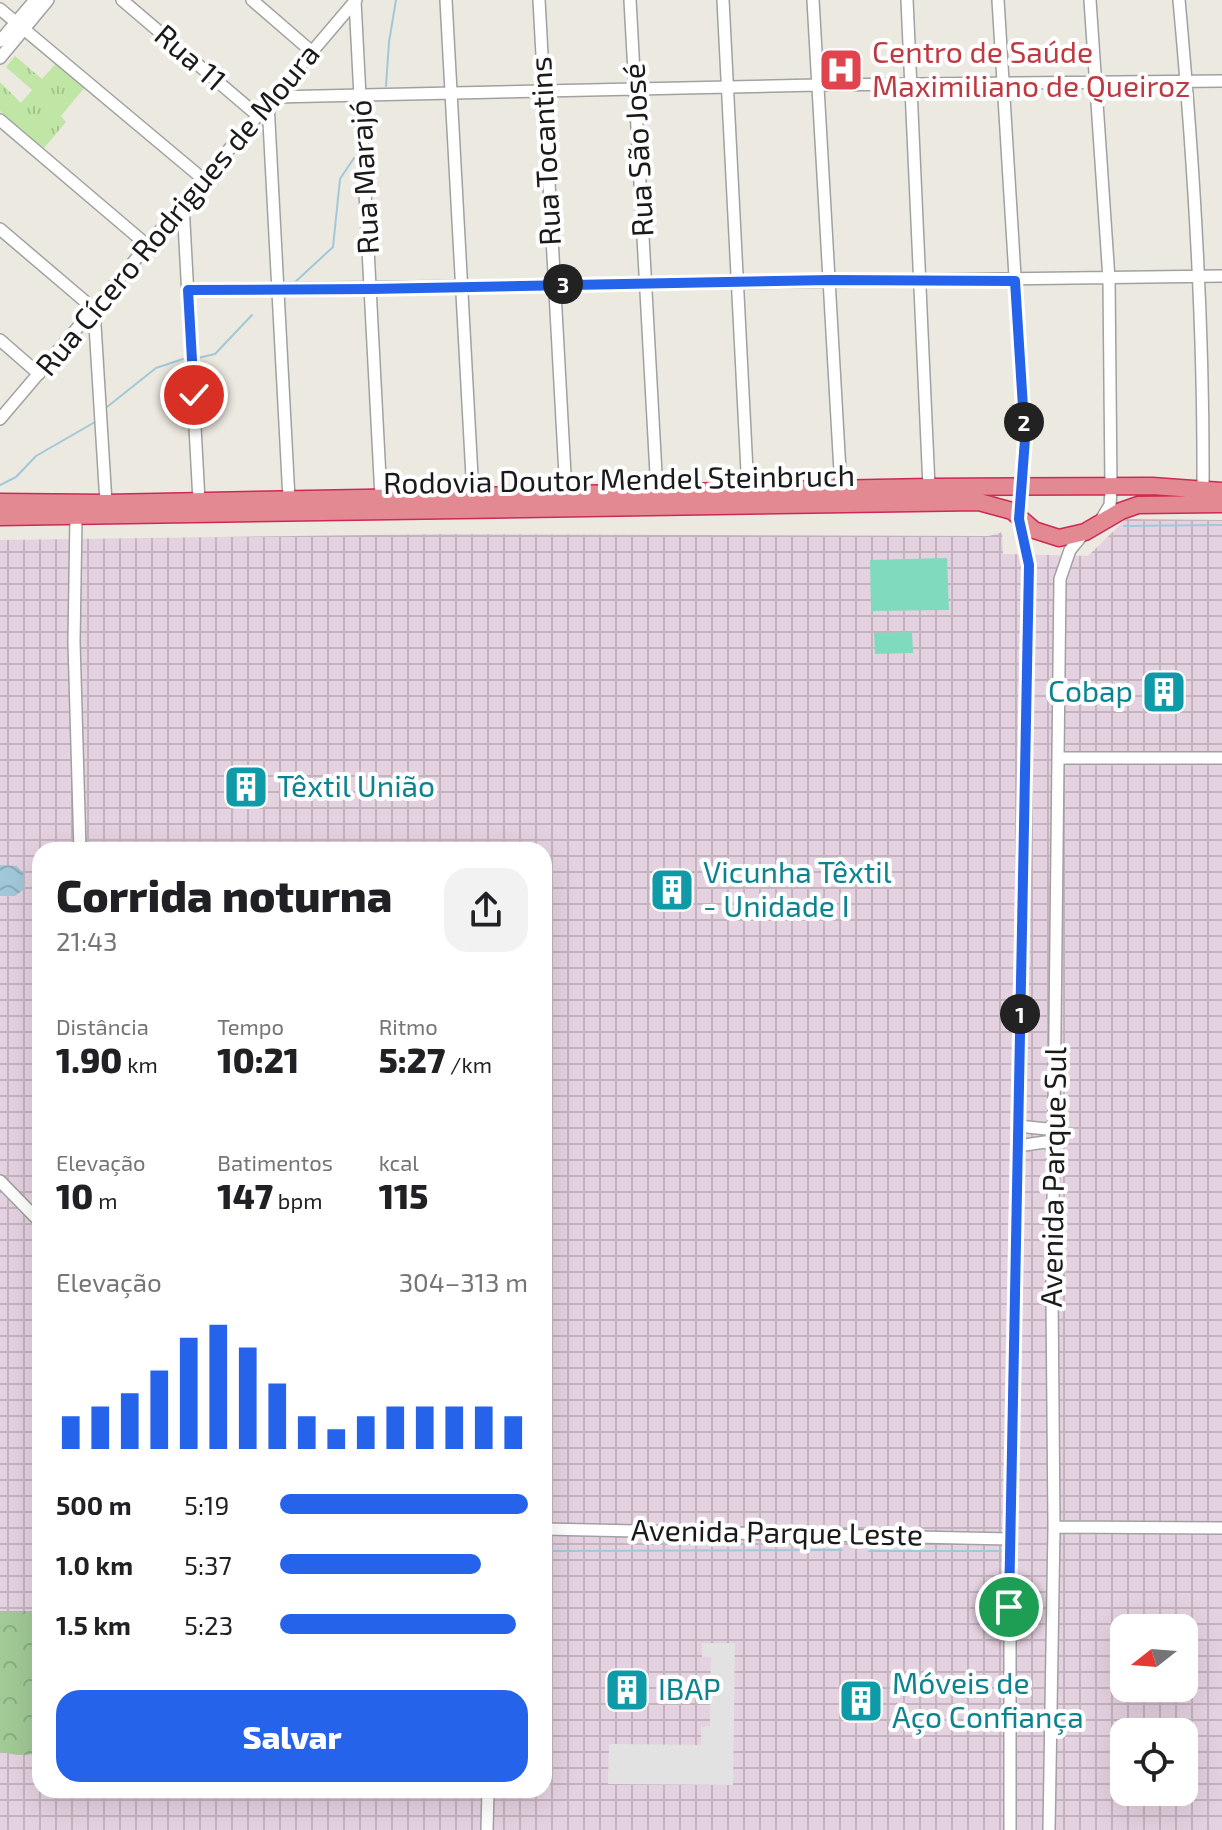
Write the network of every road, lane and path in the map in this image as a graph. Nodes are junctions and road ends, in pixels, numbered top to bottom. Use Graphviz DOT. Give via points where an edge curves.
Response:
graph roads {
  1 [pos="35,0"];
  2 [pos="48,0"];
  3 [pos="122,0"];
  4 [pos="252,0"];
  5 [pos="356,0"];
  6 [pos="446,0"];
  7 [pos="539,0"];
  8 [pos="630,0"];
  9 [pos="723,0"];
  10 [pos="813,0"];
  11 [pos="907,0"];
  12 [pos="998,0"];
  13 [pos="1090,0"];
  14 [pos="1179,0"];
  15 [pos="345,5"];
  16 [pos="0,9"];
  17 [pos="20,26"];
  18 [pos="0,41"];
  19 [pos="311,51"];
  20 [pos="0,58"];
  21 [pos="1222,81"];
  22 [pos="1186,82"];
  23 [pos="1096,83"];
  24 [pos="912,84"];
  25 [pos="817,85"];
  26 [pos="1001,85"];
  27 [pos="727,88"];
  28 [pos="636,89"];
  29 [pos="543,91"];
  30 [pos="451,93"];
  31 [pos="361,95"];
  32 [pos="271,100"];
  33 [pos="257,115"];
  34 [pos="0,120"];
  35 [pos="203,179"];
  36 [pos="183,204"];
  37 [pos="0,229"];
  38 [pos="147,245"];
  39 [pos="1222,276"];
  40 [pos="1199,277"];
  41 [pos="1109,279"];
  42 [pos="830,280"];
  43 [pos="922,281"];
  44 [pos="1015,281"];
  45 [pos="736,283"];
  46 [pos="553,284"];
  47 [pos="645,284"];
  48 [pos="461,286"];
  49 [pos="278,288"];
  50 [pos="371,289"];
  51 [pos="188,290"];
  52 [pos="94,309"];
  53 [pos="0,340"];
  54 [pos="39,374"];
  55 [pos="0,419"];
  56 [pos="1111,486"];
  57 [pos="929,487"];
  58 [pos="1023,488"];
  59 [pos="841,489"];
  60 [pos="1203,490"];
  61 [pos="748,491"];
  62 [pos="1222,491"];
  63 [pos="657,492"];
  64 [pos="566,493"];
  65 [pos="473,495"];
  66 [pos="381,497"];
  67 [pos="289,499"];
  68 [pos="199,501"];
  69 [pos="0,502"];
  70 [pos="106,503"];
  71 [pos="1222,504"];
  72 [pos="0,517"];
  73 [pos="76,517"];
  74 [pos="1019,519"];
  75 [pos="1085,532"];
  76 [pos="1058,758"];
  77 [pos="1222,758"];
  78 [pos="80,842"];
  79 [pos="1054,1125"];
  80 [pos="1018,1126"];
  81 [pos="1018,1146"];
  82 [pos="1054,1146"];
  83 [pos="0,1181"];
  84 [pos="32,1214"];
  85 [pos="1054,1527"];
  86 [pos="1222,1528"];
  87 [pos="552,1529"];
  88 [pos="1010,1539"];
  89 [pos="488,1798"];
  90 [pos="487,1830"];
  91 [pos="1010,1830"];
  92 [pos="1049,1830"];
  1 -- 17 [label="street"];
  2 -- 17 [label="street"];
  3 -- 33 [label="street, Rua 11"];
  4 -- 19 [label="street"];
  5 -- 15 [label="street, Rua Cícero Rodrigues de Moura"];
  5 -- 31 [label="street, Rua Marajó"];
  6 -- 30 [label="street"];
  7 -- 29 [label="street, Rua Tocantins"];
  8 -- 28 [label="street, Rua São José"];
  9 -- 27 [label="street"];
  10 -- 25 [label="street"];
  11 -- 24 [label="street"];
  12 -- 26 [label="street, Avenida Parque Sul"];
  13 -- 23 [label="street"];
  14 -- 22 [label="street"];
  15 -- 19 [label="street, Rua Cícero Rodrigues de Moura"];
  16 -- 17 [label="street"];
  17 -- 18 [label="street"];
  17 -- 20 [label="street"];
  17 -- 35 [label="street"];
  19 -- 32 [label="street, Rua Cícero Rodrigues de Moura"];
  21 -- 22 [label="street"];
  22 -- 23 [label="street"];
  22 -- 40 [label="street"];
  23 -- 26 [label="street"];
  23 -- 41 [label="street"];
  24 -- 25 [label="street"];
  24 -- 26 [label="street"];
  24 -- 43 [label="street"];
  25 -- 27 [label="street"];
  25 -- 42 [label="street"];
  26 -- 44 [label="street, Avenida Parque Sul"];
  27 -- 28 [label="street"];
  27 -- 45 [label="street"];
  28 -- 29 [label="street"];
  28 -- 47 [label="street, Rua São José"];
  29 -- 30 [label="street"];
  29 -- 46 [label="street, Rua Tocantins"];
  30 -- 31 [label="street"];
  30 -- 48 [label="street"];
  31 -- 32 [label="street"];
  31 -- 50 [label="street, Rua Marajó"];
  32 -- 33 [label="street, Rua Cícero Rodrigues de Moura"];
  32 -- 49 [label="street"];
  33 -- 35 [label="street, Rua Cícero Rodrigues de Moura"];
  34 -- 38 [label="street"];
  35 -- 36 [label="street, Rua Cícero Rodrigues de Moura"];
  36 -- 38 [label="street, Rua Cícero Rodrigues de Moura"];
  36 -- 51 [label="street"];
  37 -- 52 [label="street"];
  38 -- 52 [label="street, Rua Cícero Rodrigues de Moura"];
  39 -- 40 [label="street"];
  40 -- 41 [label="street"];
  40 -- 60 [label="street"];
  41 -- 44 [label="street"];
  41 -- 56 [label="street"];
  42 -- 43 [label="street"];
  42 -- 45 [label="street"];
  42 -- 59 [label="street"];
  43 -- 44 [label="street"];
  43 -- 57 [label="street"];
  44 -- 58 [label="street, Avenida Parque Sul"];
  45 -- 47 [label="street"];
  45 -- 61 [label="street"];
  46 -- 47 [label="street"];
  46 -- 48 [label="street"];
  46 -- 64 [label="street, Rua Tocantins"];
  47 -- 63 [label="street, Rua São José"];
  48 -- 50 [label="street"];
  48 -- 65 [label="street"];
  49 -- 50 [label="street"];
  49 -- 51 [label="street"];
  49 -- 67 [label="street"];
  50 -- 66 [label="street, Rua Marajó"];
  51 -- 68 [label="street"];
  52 -- 54 [label="street, Rua Cícero Rodrigues de Moura"];
  52 -- 70 [label="street"];
  53 -- 54 [label="street"];
  54 -- 55 [label="street, Rua Cícero Rodrigues de Moura"];
  56 -- 58 [label="highway, Rodovia Doutor Mendel Steinbruch"];
  56 -- 60 [label="highway, Rodovia Doutor Mendel Steinbruch"];
  56 -- 75 [label="street, Avenida Parque Sul" via="1105,514"];
  57 -- 58 [label="highway, Rodovia Doutor Mendel Steinbruch"];
  57 -- 59 [label="highway, Rodovia Doutor Mendel Steinbruch"];
  58 -- 74 [label="street, Avenida Parque Sul"];
  59 -- 61 [label="highway, Rodovia Doutor Mendel Steinbruch"];
  60 -- 62 [label="highway, Rodovia Doutor Mendel Steinbruch"];
  61 -- 63 [label="highway, Rodovia Doutor Mendel Steinbruch"];
  63 -- 64 [label="highway, Rodovia Doutor Mendel Steinbruch"];
  64 -- 65 [label="highway, Rodovia Doutor Mendel Steinbruch"];
  65 -- 66 [label="highway, Rodovia Doutor Mendel Steinbruch"];
  66 -- 67 [label="highway, Rodovia Doutor Mendel Steinbruch"];
  67 -- 68 [label="highway, Rodovia Doutor Mendel Steinbruch"];
  68 -- 70 [label="highway, Rodovia Doutor Mendel Steinbruch"];
  69 -- 70 [label="highway, Rodovia Doutor Mendel Steinbruch"];
  71 -- 75 [label="highway, Rodovia Doutor Mendel Steinbruch" via="1138,505"];
  72 -- 73 [label="highway, Rodovia Doutor Mendel Steinbruch"];
  73 -- 74 [label="highway, Rodovia Doutor Mendel Steinbruch" via="951,502 992,504"];
  73 -- 78 [label="street"];
  74 -- 75 [label="highway, Rodovia Doutor Mendel Steinbruch" via="1059,538"];
  74 -- 80 [label="street, Avenida Parque Sul" via="1029,565"];
  75 -- 76 [label="street, Avenida Parque Sul" via="1070,550 1060,579"];
  76 -- 77 [label="street"];
  76 -- 79 [label="street, Avenida Parque Sul"];
  79 -- 80 [label="street"];
  79 -- 82 [label="street, Avenida Parque Sul"];
  80 -- 81 [label="street, Avenida Parque Sul"];
  81 -- 82 [label="street"];
  81 -- 88 [label="street, Avenida Parque Sul"];
  82 -- 85 [label="street, Avenida Parque Sul"];
  83 -- 84 [label="street"];
  85 -- 86 [label="street"];
  85 -- 92 [label="street, Avenida Parque Sul"];
  87 -- 88 [label="street, Avenida Parque Leste"];
  88 -- 91 [label="street, Avenida Parque Sul"];
  89 -- 90 [label="street"];
}
